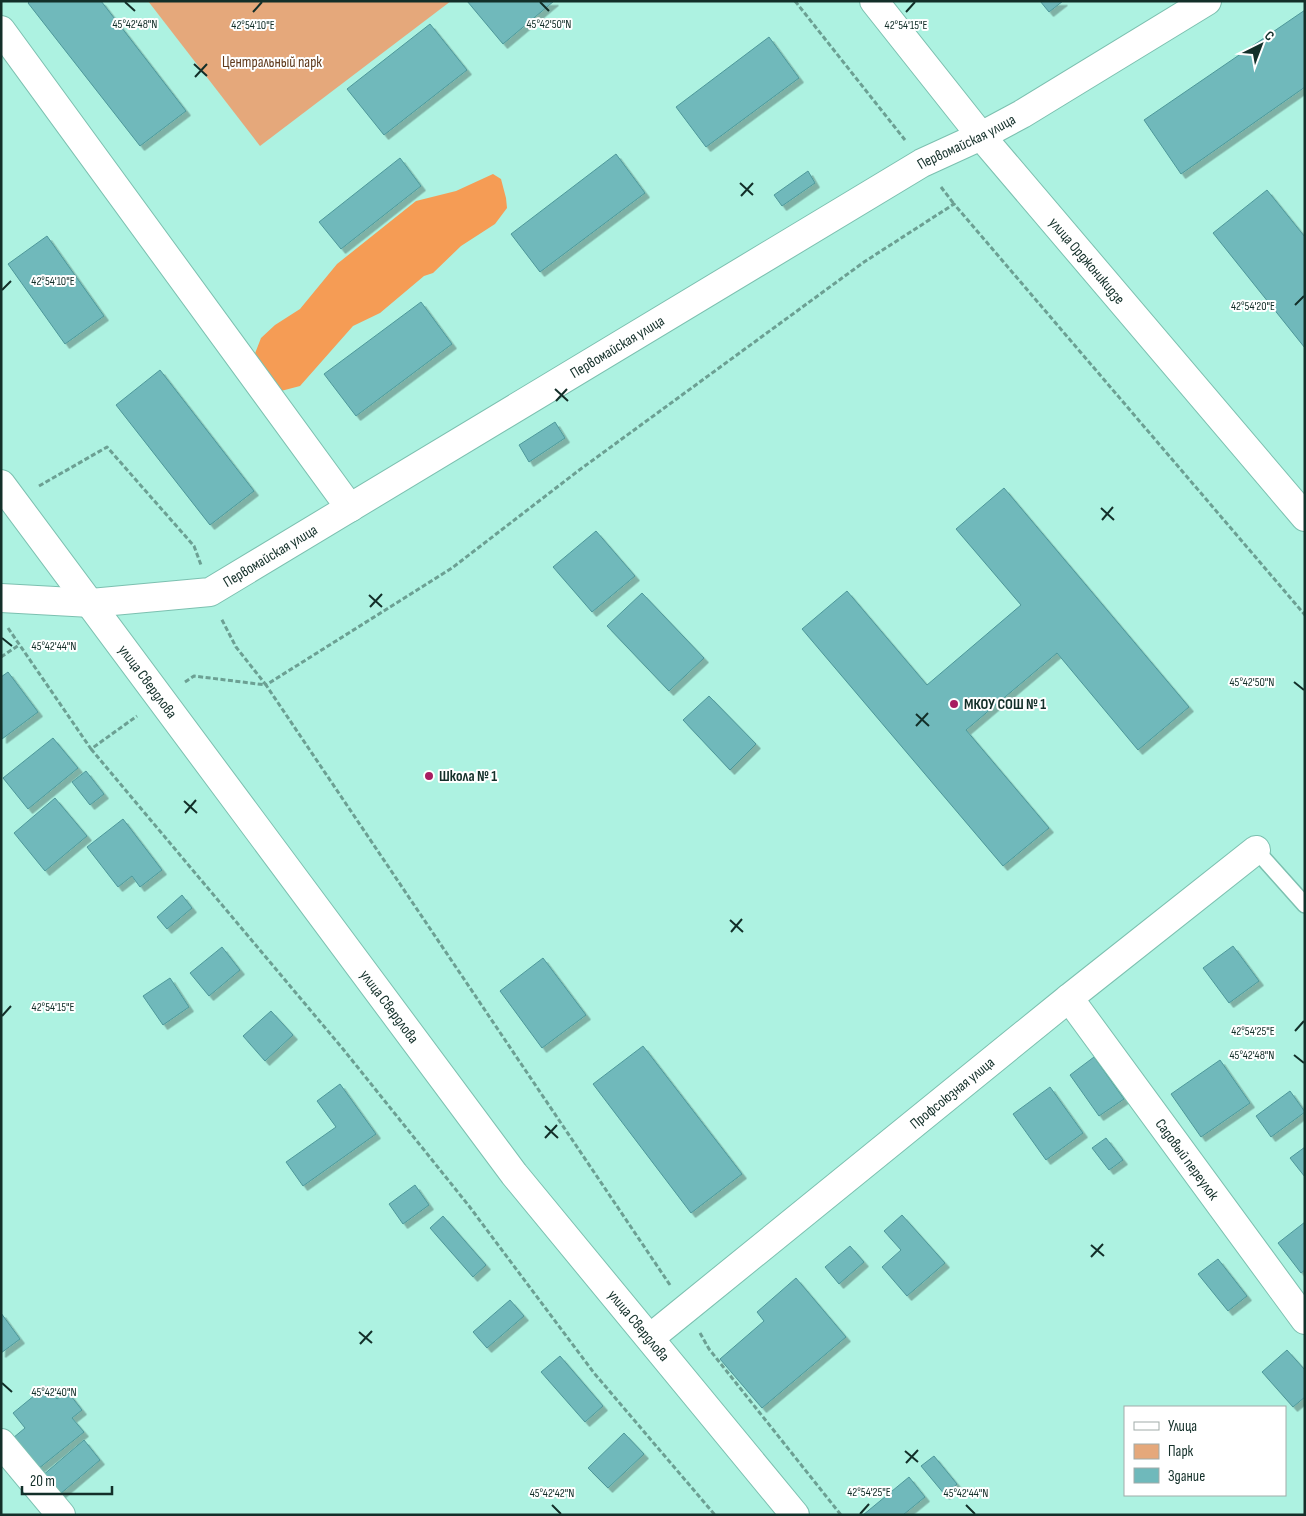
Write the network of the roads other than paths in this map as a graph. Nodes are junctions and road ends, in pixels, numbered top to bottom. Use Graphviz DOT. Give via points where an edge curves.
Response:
graph roads {
  1 [pos="874,1"];
  2 [pos="1207,1"];
  3 [pos="1,30"];
  4 [pos="981,136"];
  5 [pos="7,492"];
  6 [pos="350,508"];
  7 [pos="1305,517"];
  8 [pos="1,598"];
  9 [pos="91,604"];
  10 [pos="1256,850"];
  11 [pos="1305,905"];
  12 [pos="1069,998"];
  13 [pos="1305,1320"];
  14 [pos="650,1338"];
  15 [pos="1,1443"];
  16 [pos="61,1515"];
  17 [pos="795,1515"];
  1 -- 4 [label="street, улица Орджоникидзе"];
  2 -- 4 [label="street, Первомайская улица"];
  3 -- 6 [label="street"];
  4 -- 6 [label="street, Первомайская улица" via="922,163"];
  4 -- 7 [label="street, улица Орджоникидзе"];
  5 -- 9 [label="street, улица Свердлова"];
  6 -- 9 [label="street, Первомайская улица" via="210,592"];
  8 -- 9 [label="street, Первомайская улица"];
  9 -- 14 [label="street, улица Свердлова" via="514,1174"];
  10 -- 11 [label="lane"];
  10 -- 12 [label="street, Профсоюзная улица"];
  12 -- 13 [label="street, Садовый переулок"];
  12 -- 14 [label="street, Профсоюзная улица"];
  14 -- 17 [label="street, улица Свердлова"];
  15 -- 16 [label="street"];
}
